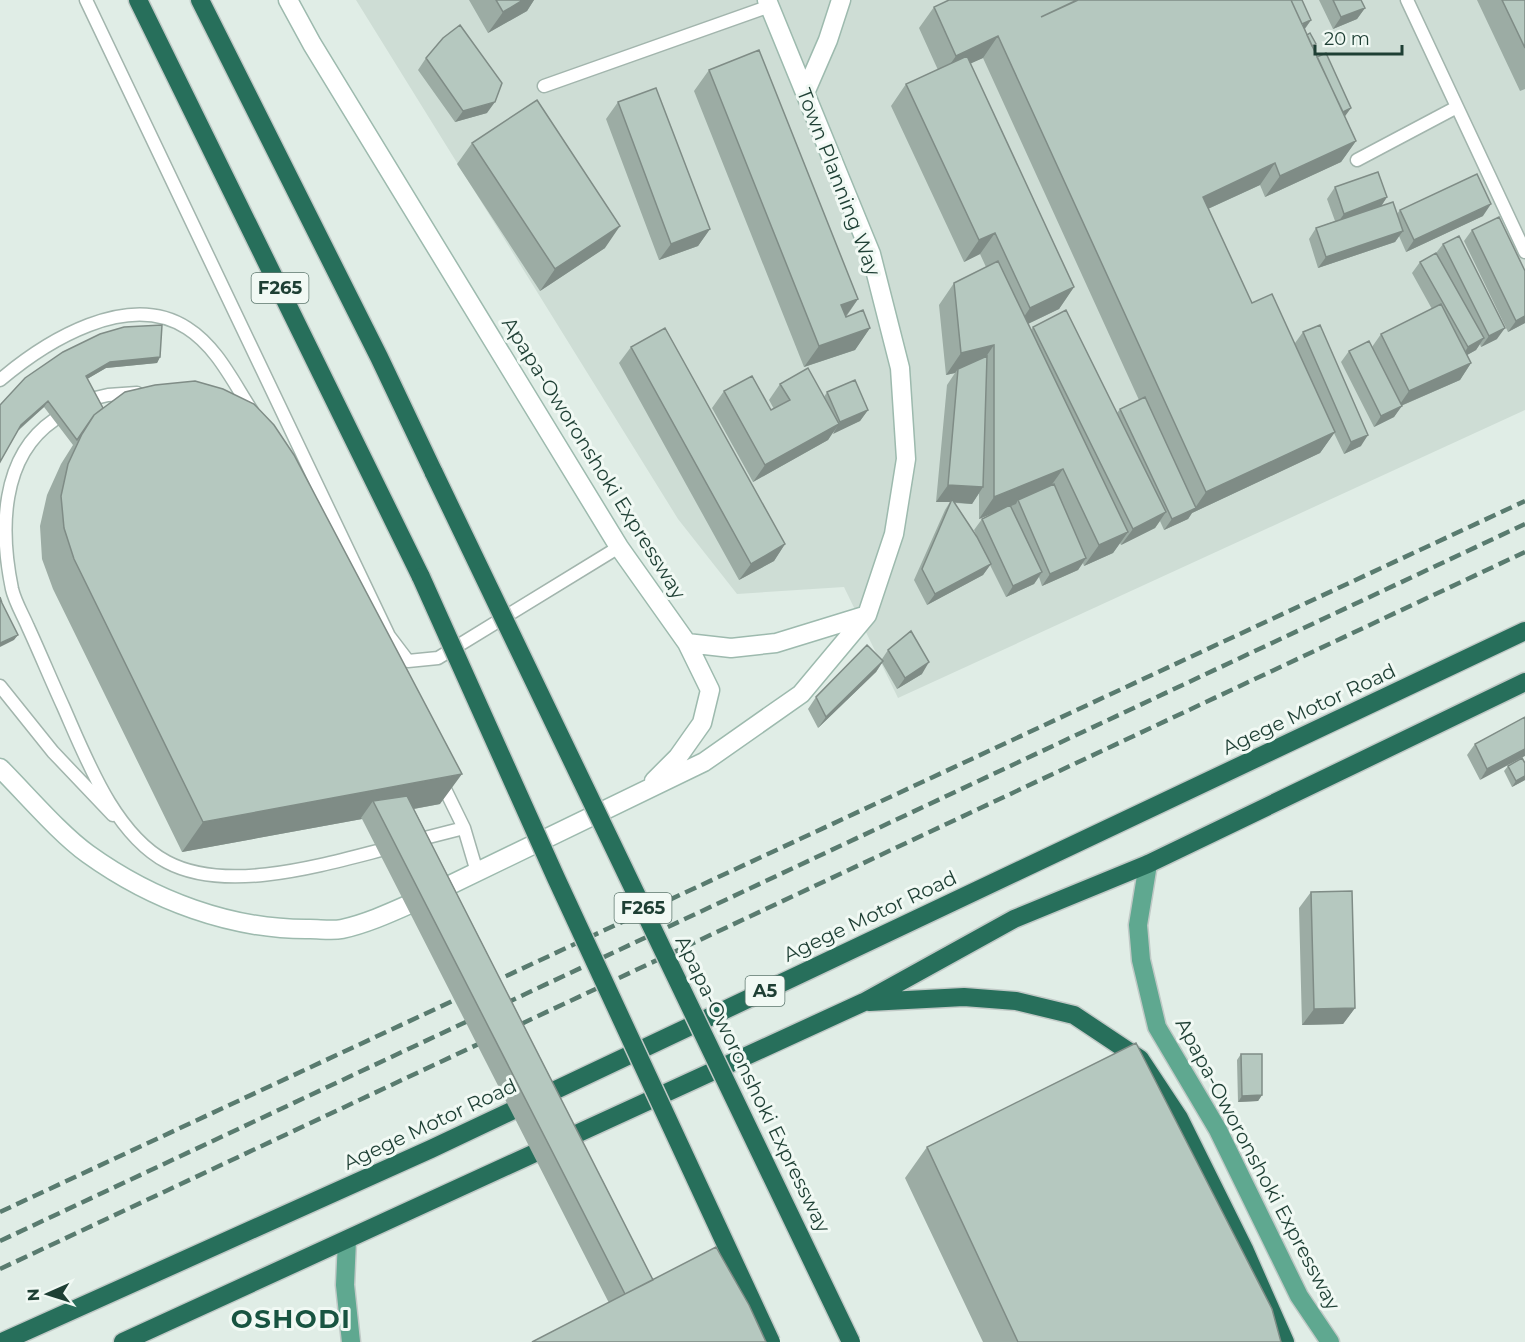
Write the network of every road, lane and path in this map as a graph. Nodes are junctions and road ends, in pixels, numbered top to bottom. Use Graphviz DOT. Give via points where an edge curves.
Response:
graph roads {
  1 [pos="86,0"];
  2 [pos="138,0"];
  3 [pos="200,0"];
  4 [pos="288,0"];
  5 [pos="841,0"];
  6 [pos="1407,0"];
  7 [pos="768,3"];
  8 [pos="544,86"];
  9 [pos="805,93"];
  10 [pos="1457,107"];
  11 [pos="1357,160"];
  12 [pos="1525,252"];
  13 [pos="0,380"];
  14 [pos="147,393"];
  15 [pos="91,399"];
  16 [pos="54,420"];
  17 [pos="250,421"];
  18 [pos="619,547"];
  19 [pos="867,615"];
  20 [pos="1525,632"];
  21 [pos="687,643"];
  22 [pos="1525,682"];
  23 [pos="0,686"];
  24 [pos="434,765"];
  25 [pos="0,768"];
  26 [pos="644,791"];
  27 [pos="464,828"];
  28 [pos="126,829"];
  29 [pos="1148,864"];
  30 [pos="477,872"];
  31 [pos="864,1002"];
  32 [pos="347,1240"];
  33 [pos="2,1342"];
  34 [pos="123,1342"];
  35 [pos="351,1342"];
  36 [pos="771,1342"];
  37 [pos="851,1342"];
  38 [pos="1285,1342"];
  39 [pos="1330,1342"];
  1 -- 18 [label="lane" via="389,636 408,661 438,658"];
  2 -- 36 [label="highway, F265, bridge" via="421,578"];
  3 -- 37 [label="highway, Apapa-Oworonshoki Expressway / F265, bridge" via="379,357"];
  4 -- 18 [label="main road, Apapa-Oworonshoki Expressway"];
  5 -- 9 [label="main road"];
  6 -- 10 [label="lane"];
  7 -- 8 [label="lane"];
  7 -- 9 [label="main road, Town Planning Way"];
  9 -- 19 [label="main road, Town Planning Way" via="871,254 900,368 906,459 894,534"];
  10 -- 11 [label="lane"];
  10 -- 12 [label="lane"];
  13 -- 17 [label="lane" via="27,357 90,323 118,317 157,316 187,328 214,352"];
  14 -- 15 [label="lane"];
  16 -- 28 [label="lane" via="31,441 15,464 9,487 5,534 12,591 83,752"];
  18 -- 21 [label="main road, Apapa-Oworonshoki Expressway"];
  19 -- 21 [label="main road" via="776,643 731,648"];
  19 -- 26 [label="main road" via="801,694 704,762"];
  20 -- 33 [label="highway, Agege Motor Road / A5" via="431,1149"];
  21 -- 26 [label="main road, Apapa-Oworonshoki Expressway" via="710,690 702,723 678,757"];
  22 -- 29 [label="highway, A5"];
  23 -- 28 [label="lane" via="53,752"];
  24 -- 27 [label="lane"];
  25 -- 30 [label="main road" via="87,853 178,903 234,922 290,929 340,929 383,916"];
  26 -- 30 [label="main road"];
  27 -- 28 [label="lane" via="292,873 208,875 167,862"];
  27 -- 30 [label="lane"];
  29 -- 31 [label="highway, A5" via="1014,919"];
  29 -- 39 [label="main road, Apapa-Oworonshoki Expressway" via="1138,924 1141,960 1157,1027 1218,1130 1299,1296"];
  31 -- 32 [label="highway, A5"];
  31 -- 38 [label="highway" via="964,997 1016,1001 1074,1015 1140,1059 1179,1118"];
  32 -- 34 [label="highway, A5"];
  32 -- 35 [label="main road" via="345,1285"];
}
